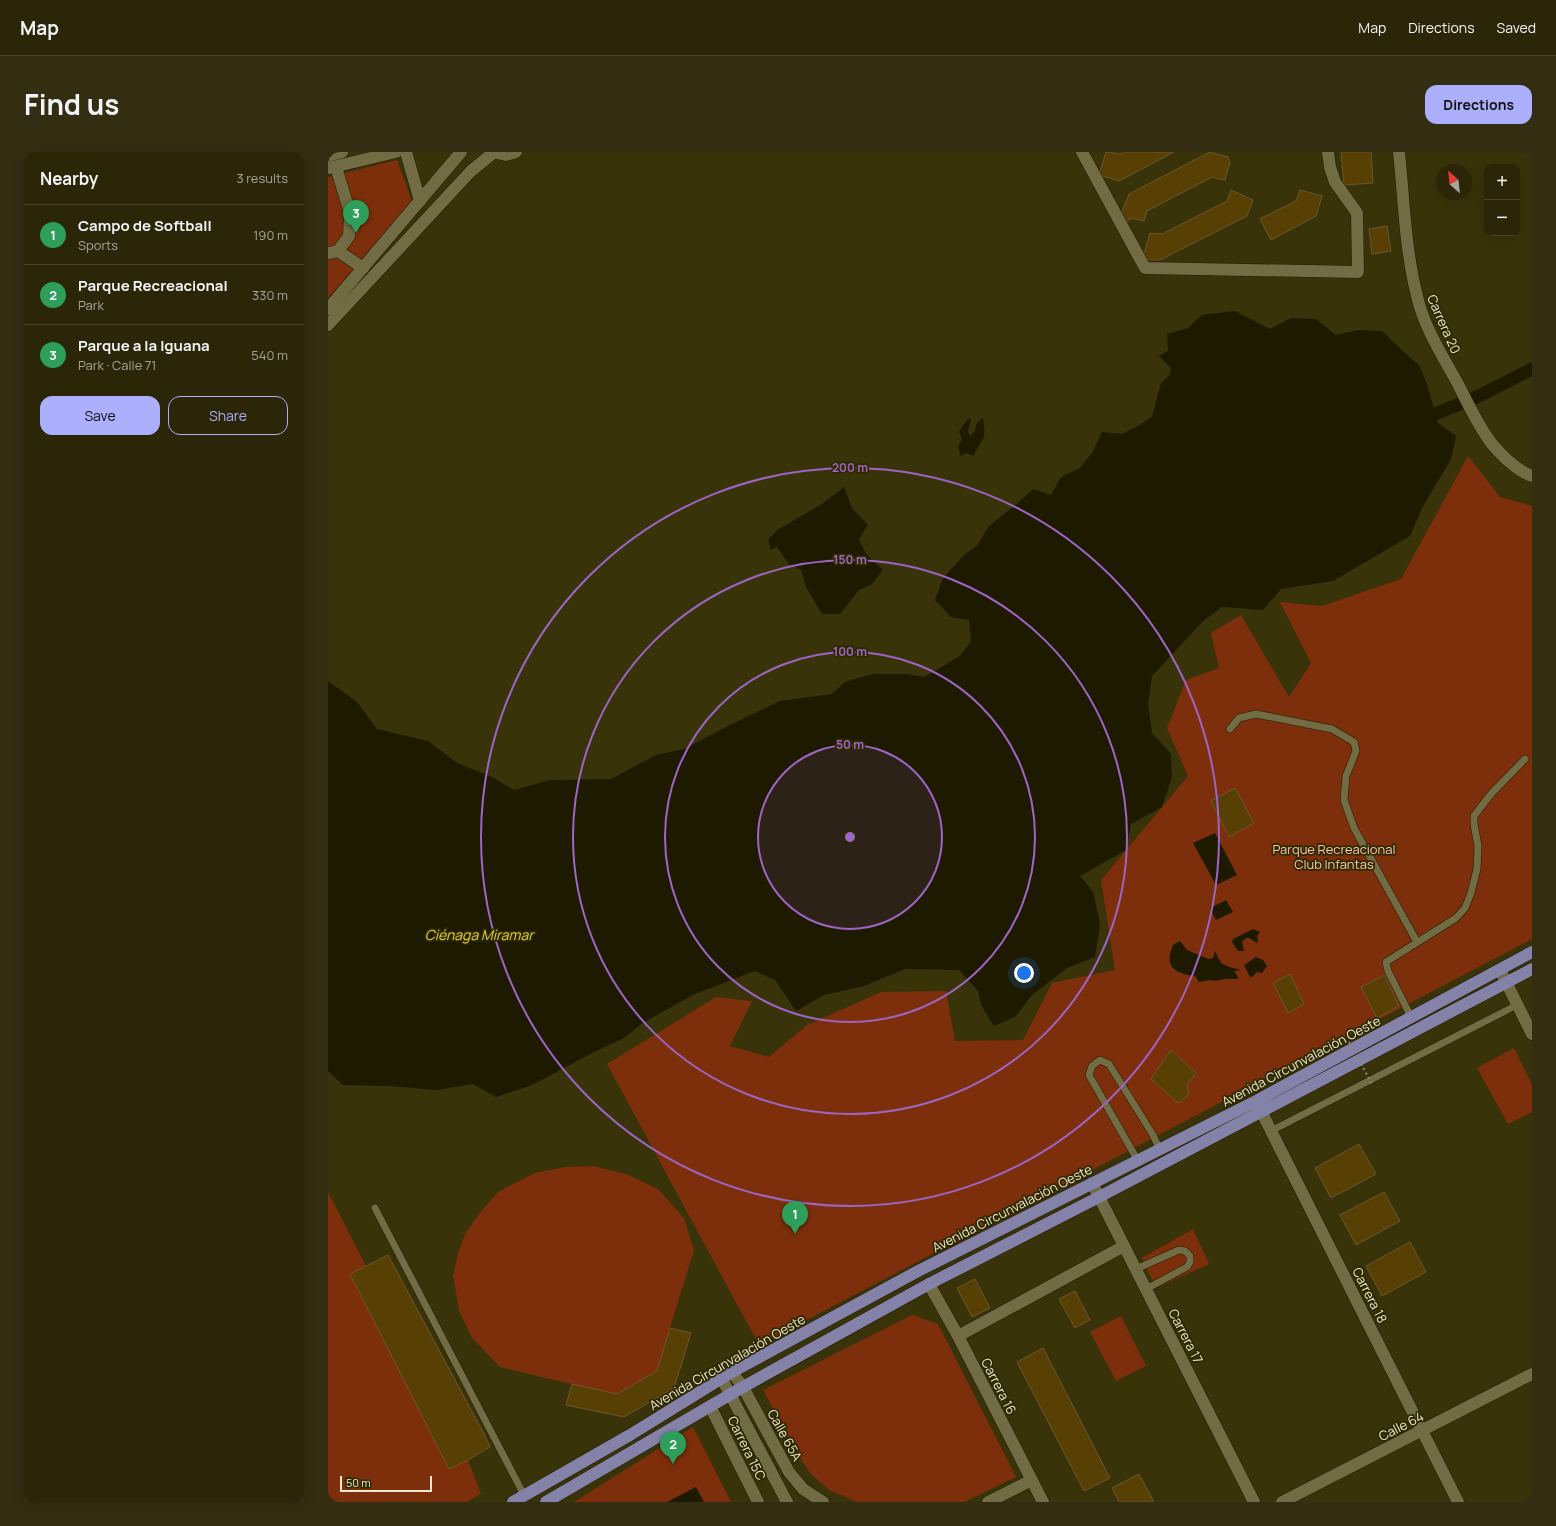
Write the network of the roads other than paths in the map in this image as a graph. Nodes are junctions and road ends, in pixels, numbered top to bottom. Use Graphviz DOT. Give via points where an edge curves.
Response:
graph roads {
  1 [pos="342,152"];
  2 [pos="396,152"];
  3 [pos="406,152"];
  4 [pos="461,152"];
  5 [pos="492,152"];
  6 [pos="516,152"];
  7 [pos="1082,152"];
  8 [pos="1328,152"];
  9 [pos="1399,152"];
  10 [pos="328,156"];
  11 [pos="332,168"];
  12 [pos="420,201"];
  13 [pos="333,252"];
  14 [pos="363,268"];
  15 [pos="328,309"];
  16 [pos="328,325"];
  17 [pos="1532,476"];
  18 [pos="1230,729"];
  19 [pos="1525,758"];
  20 [pos="1417,942"];
  21 [pos="1532,952"];
  22 [pos="1532,969"];
  23 [pos="1500,970"];
  24 [pos="1506,982"];
  25 [pos="1518,1005"];
  26 [pos="1411,1017"];
  27 [pos="1532,1034"];
  28 [pos="1259,1106"];
  29 [pos="1271,1131"];
  30 [pos="1160,1150"];
  31 [pos="1138,1161"];
  32 [pos="1092,1184"];
  33 [pos="1099,1197"];
  34 [pos="376,1208"];
  35 [pos="1124,1246"];
  36 [pos="1136,1269"];
  37 [pos="929,1284"];
  38 [pos="1146,1288"];
  39 [pos="958,1336"];
  40 [pos="1532,1374"];
  41 [pos="727,1376"];
  42 [pos="743,1386"];
  43 [pos="730,1394"];
  44 [pos="710,1406"];
  45 [pos="1422,1430"];
  46 [pos="1032,1480"];
  47 [pos="524,1495"];
  48 [pos="1039,1501"];
  49 [pos="513,1502"];
  50 [pos="546,1502"];
  51 [pos="758,1502"];
  52 [pos="787,1502"];
  53 [pos="823,1502"];
  54 [pos="988,1502"];
  55 [pos="1254,1502"];
  56 [pos="1282,1502"];
  57 [pos="1458,1502"];
  1 -- 10 [label="street"];
  2 -- 11 [label="street"];
  3 -- 12 [label="street"];
  4 -- 12 [label="street"];
  5 -- 6 [label="street" via="506,155"];
  5 -- 16 [label="street" via="471,171"];
  7 -- 8 [label="street" via="1144,268 1358,272 1357,213 1335,182"];
  9 -- 17 [label="street, Carrera 20" via="1410,262 1417,298 1430,333 1492,443 1506,459"];
  11 -- 13 [label="street" via="350,213 349,236"];
  12 -- 14 [label="street"];
  13 -- 14 [label="street"];
  14 -- 15 [label="street"];
  18 -- 20 [label="lane" via="1239,718 1256,714 1332,729 1354,742 1356,751 1346,776 1344,800 1354,828"];
  19 -- 20 [label="lane" via="1474,816 1478,846 1477,869 1465,908 1456,918"];
  20 -- 26 [label="lane" via="1386,962"];
  21 -- 23 [label="main road, Avenida Circunvalación Oeste"];
  22 -- 24 [label="main road, Avenida Circunvalación Oeste"];
  23 -- 24 [label="street"];
  23 -- 26 [label="main road, Avenida Circunvalación Oeste"];
  24 -- 25 [label="street"];
  24 -- 28 [label="main road, Avenida Circunvalación Oeste"];
  25 -- 27 [label="street"];
  25 -- 29 [label="lane"];
  26 -- 28 [label="main road, Avenida Circunvalación Oeste"];
  28 -- 29 [label="street, Carrera 18"];
  28 -- 30 [label="main road, Avenida Circunvalación Oeste"];
  28 -- 33 [label="main road, Avenida Circunvalación Oeste"];
  29 -- 45 [label="street, Carrera 18"];
  30 -- 31 [label="main road, Avenida Circunvalación Oeste"];
  30 -- 31 [label="lane" via="1109,1064 1100,1060 1092,1066 1089,1075"];
  31 -- 32 [label="main road, Avenida Circunvalación Oeste"];
  32 -- 33 [label="street, Carrera 17"];
  32 -- 41 [label="main road, Avenida Circunvalación Oeste" via="920,1270"];
  33 -- 35 [label="street, Carrera 17"];
  33 -- 37 [label="main road, Avenida Circunvalación Oeste"];
  34 -- 47 [label="lane"];
  35 -- 36 [label="street, Carrera 17"];
  35 -- 39 [label="street"];
  36 -- 38 [label="street, Carrera 17"];
  36 -- 38 [label="lane" via="1179,1250 1190,1256 1187,1267"];
  37 -- 39 [label="street, Carrera 16"];
  37 -- 42 [label="main road, Avenida Circunvalación Oeste"];
  38 -- 55 [label="street, Carrera 17"];
  39 -- 46 [label="street, Carrera 16"];
  40 -- 45 [label="street, Calle 64"];
  41 -- 42 [label="street, Calle 65A"];
  41 -- 43 [label="street, Carrera 15C"];
  41 -- 47 [label="main road, Avenida Circunvalación Oeste"];
  42 -- 43 [label="main road, Avenida Circunvalación Oeste"];
  42 -- 53 [label="street, Calle 65A" via="789,1472 803,1489"];
  43 -- 44 [label="main road, Avenida Circunvalación Oeste"];
  43 -- 52 [label="street, Carrera 15C"];
  44 -- 50 [label="main road, Avenida Circunvalación Oeste"];
  44 -- 51 [label="street, Carrera 15C"];
  45 -- 56 [label="street, Calle 64"];
  45 -- 57 [label="street, Carrera 18"];
  46 -- 48 [label="street, Carrera 16"];
  46 -- 54 [label="street"];
  47 -- 49 [label="main road, Avenida Circunvalación Oeste"];
}
